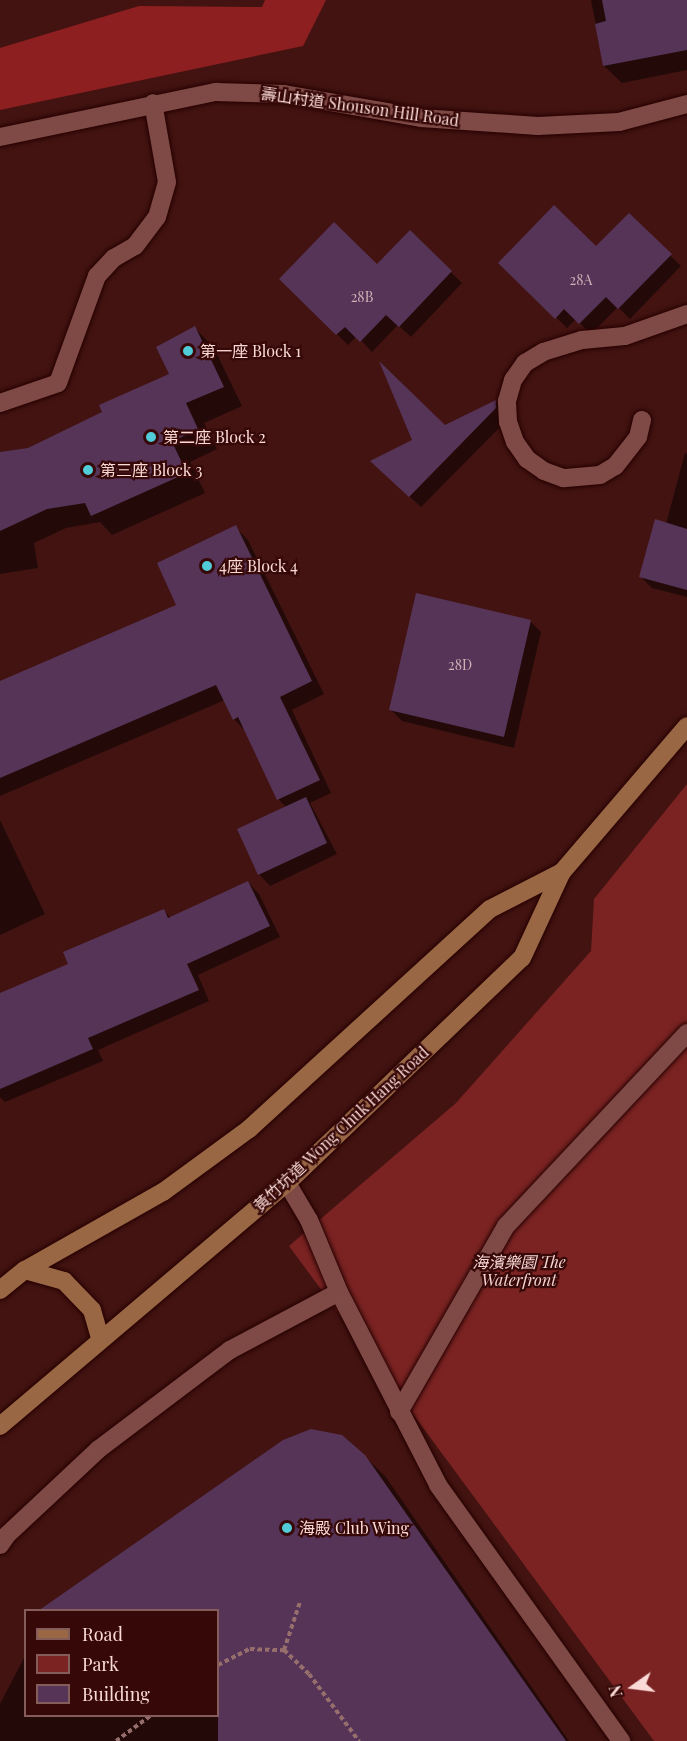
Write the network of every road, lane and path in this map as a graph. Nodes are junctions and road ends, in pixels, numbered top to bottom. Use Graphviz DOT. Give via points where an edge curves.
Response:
graph roads {
  1 [pos="153,103"];
  2 [pos="687,105"];
  3 [pos="0,137"];
  4 [pos="687,314"];
  5 [pos="0,403"];
  6 [pos="642,420"];
  7 [pos="687,726"];
  8 [pos="562,872"];
  9 [pos="687,1033"];
  10 [pos="287,1183"];
  11 [pos="25,1270"];
  12 [pos="0,1290"];
  13 [pos="339,1292"];
  14 [pos="100,1338"];
  15 [pos="399,1412"];
  16 [pos="0,1426"];
  17 [pos="0,1545"];
  18 [pos="300,1602"];
  19 [pos="284,1650"];
  20 [pos="219,1664"];
  21 [pos="149,1717"];
  22 [pos="116,1741"];
  23 [pos="359,1741"];
  24 [pos="621,1741"];
  1 -- 2 [label="street, 壽山村道 Shouson Hill Road" via="216,92 248,91 421,118 538,126 619,122"];
  1 -- 3 [label="street, 壽山村道 Shouson Hill Road"];
  1 -- 5 [label="street" via="166,182 156,217 135,246 114,258 97,276 58,384"];
  4 -- 6 [label="street" via="625,336 582,340 543,352 525,363 513,380 507,400 508,422 520,450 544,471 564,478 600,475 615,466 638,437"];
  7 -- 8 [label="main road, 黃竹坑道 Wong Chuk Hang Road"];
  8 -- 10 [label="main road, 黃竹坑道 Wong Chuk Hang Road" via="522,958"];
  8 -- 11 [label="main road, 黃竹坑道 Wong Chuk Hang Road" via="490,909 239,1136 163,1192"];
  9 -- 15 [label="street" via="506,1226"];
  10 -- 13 [label="street" via="309,1220"];
  10 -- 14 [label="main road, 黃竹坑道 Wong Chuk Hang Road"];
  11 -- 12 [label="main road, 黃竹坑道 Wong Chuk Hang Road"];
  11 -- 14 [label="main road" via="64,1281 92,1310"];
  13 -- 15 [label="street"];
  13 -- 17 [label="street" via="230,1350 99,1449 6,1534"];
  14 -- 16 [label="main road, 黃竹坑道 Wong Chuk Hang Road"];
  15 -- 24 [label="street" via="438,1485"];
  18 -- 19 [label="path"];
  19 -- 20 [label="path" via="250,1649"];
  19 -- 23 [label="path" via="309,1674"];
  21 -- 22 [label="path"];
}
